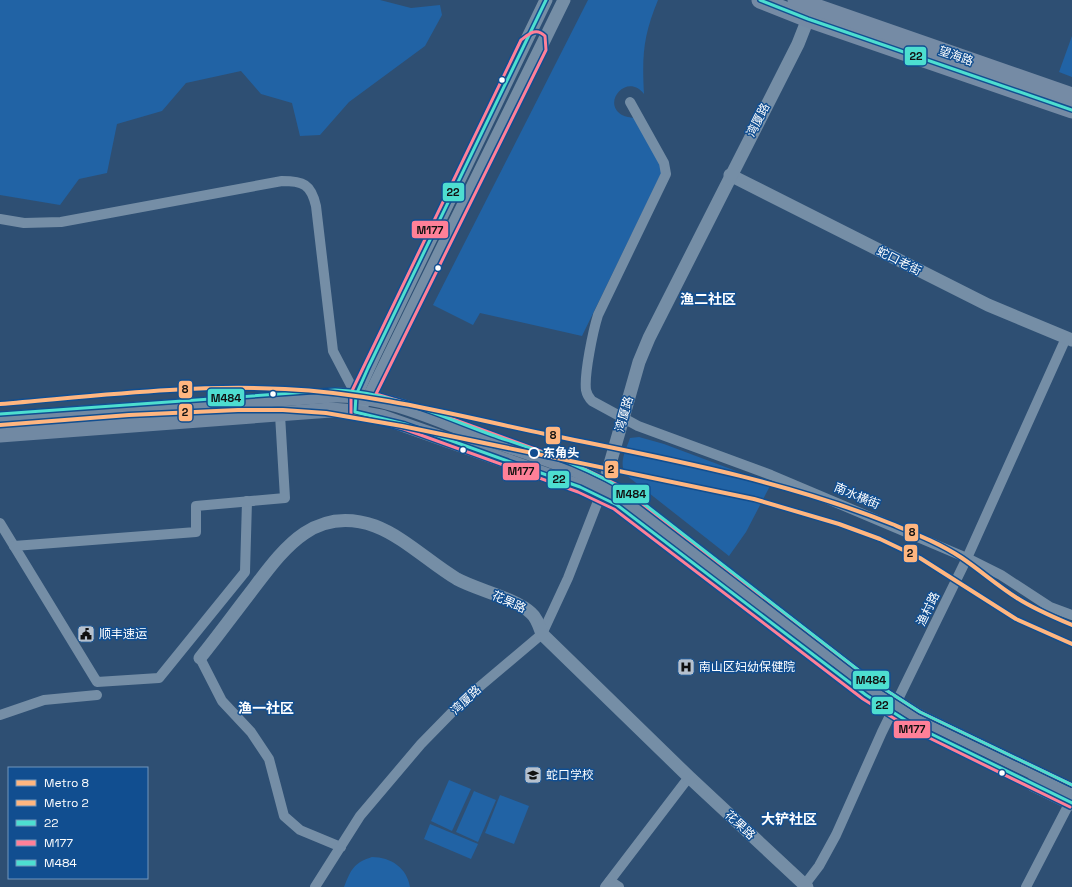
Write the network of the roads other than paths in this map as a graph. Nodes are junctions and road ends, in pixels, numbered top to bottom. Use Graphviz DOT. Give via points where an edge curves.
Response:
graph roads {
  1 [pos="546,0"];
  2 [pos="564,0"];
  3 [pos="760,0"];
  4 [pos="796,0"];
  5 [pos="811,8"];
  6 [pos="524,44"];
  7 [pos="541,48"];
  8 [pos="1072,96"];
  9 [pos="630,102"];
  10 [pos="1072,110"];
  11 [pos="730,175"];
  12 [pos="0,219"];
  13 [pos="1069,339"];
  14 [pos="362,396"];
  15 [pos="355,412"];
  16 [pos="280,414"];
  17 [pos="0,419"];
  18 [pos="622,419"];
  19 [pos="0,435"];
  20 [pos="602,490"];
  21 [pos="247,501"];
  22 [pos="0,523"];
  23 [pos="14,546"];
  24 [pos="967,558"];
  25 [pos="1072,615"];
  26 [pos="542,634"];
  27 [pos="200,658"];
  28 [pos="97,694"];
  29 [pos="894,707"];
  30 [pos="0,716"];
  31 [pos="689,777"];
  32 [pos="1071,798"];
  33 [pos="341,847"];
  34 [pos="608,884"];
  35 [pos="805,886"];
  36 [pos="315,887"];
  37 [pos="619,887"];
  38 [pos="1026,887"];
  1 -- 6 [label="street"];
  2 -- 7 [label="street"];
  3 -- 5 [label="main road, 望海路"];
  4 -- 5 [label="main road, 望海路"];
  5 -- 8 [label="main road, 望海路"];
  5 -- 10 [label="main road, 望海路"];
  5 -- 11 [label="street, 湾厦路" via="798,44"];
  6 -- 7 [label="street" via="535,36 540,38"];
  6 -- 14 [label="street"];
  7 -- 14 [label="street"];
  9 -- 18 [label="street, 南水横街" via="664,163 666,174 598,315 593,333 586,382 588,396"];
  11 -- 13 [label="street, 蛇口老街" via="988,305"];
  11 -- 18 [label="street, 湾厦路" via="648,338"];
  12 -- 14 [label="street" via="24,223 61,222 282,181 302,183 310,188 316,206 333,351"];
  13 -- 24 [label="street, 渔村路"];
  14 -- 15 [label="street"];
  14 -- 17 [label="main road" via="308,396"];
  14 -- 20 [label="main road" via="410,410 576,471"];
  15 -- 16 [label="main road" via="331,410"];
  15 -- 20 [label="main road" via="405,424"];
  16 -- 19 [label="main road"];
  16 -- 21 [label="street" via="285,498"];
  18 -- 20 [label="street, 湾厦路"];
  18 -- 24 [label="street, 南水横街" via="771,474"];
  20 -- 26 [label="street, 湾厦路" via="568,578"];
  20 -- 29 [label="main road" via="631,500 872,687"];
  21 -- 23 [label="street" via="196,506 196,532"];
  21 -- 23 [label="street" via="245,572 159,678 97,682"];
  22 -- 23 [label="street"];
  24 -- 25 [label="street, 南水横街" via="1001,575 1050,606"];
  24 -- 29 [label="street, 渔村路"];
  26 -- 27 [label="street, 花果路" via="537,620 522,606 472,587 385,531 365,523 339,522 314,528 292,541"];
  26 -- 31 [label="street, 花果路"];
  26 -- 33 [label="street, 湾厦路" via="465,699 421,744 360,816"];
  27 -- 33 [label="street" via="222,701 251,732 268,758 284,816 300,830"];
  28 -- 30 [label="street" via="44,700"];
  29 -- 32 [label="main road" via="918,716"];
  29 -- 35 [label="street, 渔村路" via="836,835"];
  31 -- 34 [label="street"];
  31 -- 35 [label="street, 花果路"];
  32 -- 38 [label="street"];
  33 -- 36 [label="street, 湾厦路"];
  34 -- 37 [label="street"];
}
